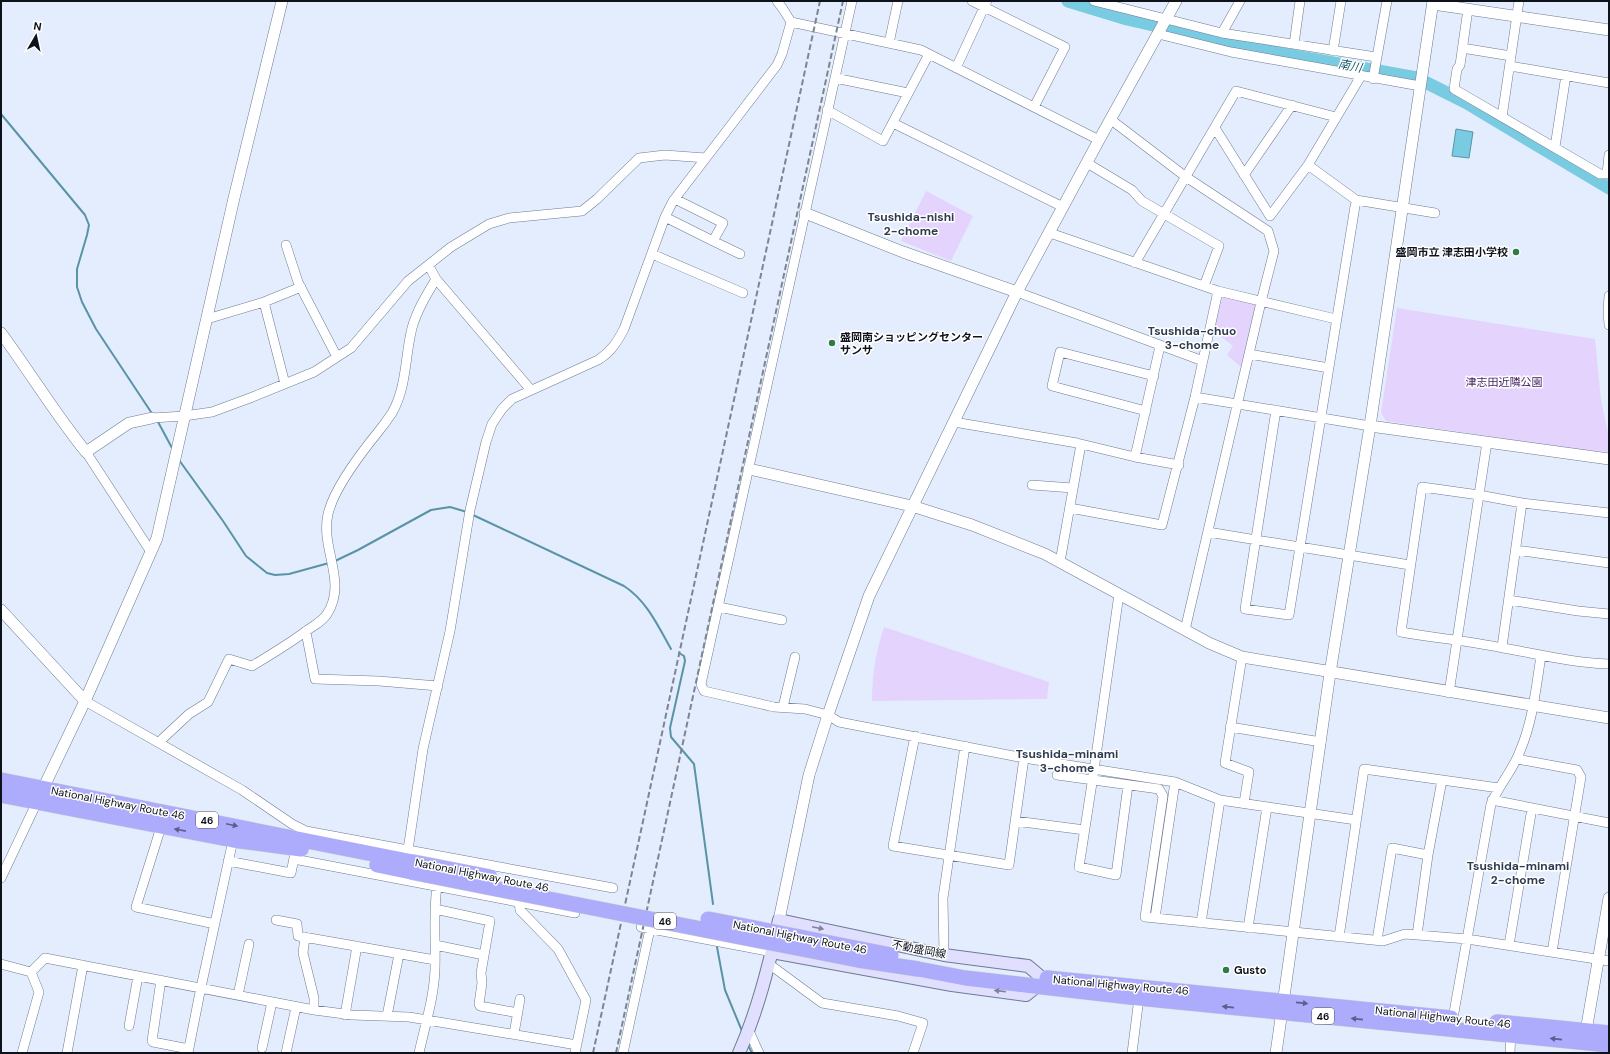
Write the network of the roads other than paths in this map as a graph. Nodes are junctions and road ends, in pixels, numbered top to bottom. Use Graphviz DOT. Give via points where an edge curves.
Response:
graph roads {
  1 [pos="282,1"];
  2 [pos="777,1"];
  3 [pos="852,1"];
  4 [pos="898,1"];
  5 [pos="972,1"];
  6 [pos="1094,1"];
  7 [pos="1176,1"];
  8 [pos="1240,1"];
  9 [pos="1300,1"];
  10 [pos="1341,1"];
  11 [pos="1387,1"];
  12 [pos="1519,1"];
  13 [pos="1433,3"];
  14 [pos="986,4"];
  15 [pos="1468,9"];
  16 [pos="1517,16"];
  17 [pos="1167,18"];
  18 [pos="790,22"];
  19 [pos="1609,30"];
  20 [pos="845,33"];
  21 [pos="1222,33"];
  22 [pos="1158,34"];
  23 [pos="889,43"];
  24 [pos="1294,44"];
  25 [pos="1462,48"];
  26 [pos="1333,50"];
  27 [pos="928,54"];
  28 [pos="1511,56"];
  29 [pos="1376,57"];
  30 [pos="1510,66"];
  31 [pos="956,68"];
  32 [pos="1566,75"];
  33 [pos="1361,76"];
  34 [pos="835,78"];
  35 [pos="1372,79"];
  36 [pos="1609,83"];
  37 [pos="1420,86"];
  38 [pos="908,93"];
  39 [pos="1292,105"];
  40 [pos="1034,107"];
  41 [pos="827,110"];
  42 [pos="1336,117"];
  43 [pos="1502,117"];
  44 [pos="1110,119"];
  45 [pos="893,123"];
  46 [pos="1215,128"];
  47 [pos="1099,140"];
  48 [pos="1555,147"];
  49 [pos="1609,155"];
  50 [pos="706,158"];
  51 [pos="1087,163"];
  52 [pos="1308,164"];
  53 [pos="1244,175"];
  54 [pos="1186,177"];
  55 [pos="675,199"];
  56 [pos="1356,200"];
  57 [pos="1063,207"];
  58 [pos="1403,207"];
  59 [pos="805,213"];
  60 [pos="1435,213"];
  61 [pos="1165,214"];
  62 [pos="665,217"];
  63 [pos="1050,233"];
  64 [pos="713,241"];
  65 [pos="286,246"];
  66 [pos="652,254"];
  67 [pos="740,254"];
  68 [pos="1136,263"];
  69 [pos="429,266"];
  70 [pos="436,279"];
  71 [pos="1204,286"];
  72 [pos="301,287"];
  73 [pos="1218,291"];
  74 [pos="1017,292"];
  75 [pos="743,293"];
  76 [pos="1609,296"];
  77 [pos="264,302"];
  78 [pos="1261,302"];
  79 [pos="206,319"];
  80 [pos="1336,319"];
  81 [pos="1609,325"];
  82 [pos="1,333"];
  83 [pos="1160,346"];
  84 [pos="1249,354"];
  85 [pos="337,356"];
  86 [pos="1203,361"];
  87 [pos="1329,368"];
  88 [pos="1154,376"];
  89 [pos="285,384"];
  90 [pos="531,390"];
  91 [pos="1195,397"];
  92 [pos="1237,404"];
  93 [pos="1276,410"];
  94 [pos="1146,411"];
  95 [pos="184,416"];
  96 [pos="154,417"];
  97 [pos="1321,418"];
  98 [pos="954,422"];
  99 [pos="1370,426"];
  100 [pos="1487,442"];
  101 [pos="1081,444"];
  102 [pos="86,452"];
  103 [pos="1135,457"];
  104 [pos="1609,459"];
  105 [pos="1179,465"];
  106 [pos="749,469"];
  107 [pos="1032,485"];
  108 [pos="1073,488"];
  109 [pos="1479,495"];
  110 [pos="1522,503"];
  111 [pos="912,506"];
  112 [pos="1070,508"];
  113 [pos="1609,514"];
  114 [pos="1208,532"];
  115 [pos="1256,540"];
  116 [pos="1300,547"];
  117 [pos="1516,550"];
  118 [pos="151,552"];
  119 [pos="1348,554"];
  120 [pos="1060,562"];
  121 [pos="1609,563"];
  122 [pos="1410,565"];
  123 [pos="1119,594"];
  124 [pos="1509,600"];
  125 [pos="719,607"];
  126 [pos="1,610"];
  127 [pos="1609,614"];
  128 [pos="782,620"];
  129 [pos="1185,630"];
  130 [pos="306,632"];
  131 [pos="1457,641"];
  132 [pos="1502,647"];
  133 [pos="1541,656"];
  134 [pos="795,657"];
  135 [pos="1242,657"];
  136 [pos="1609,664"];
  137 [pos="1330,673"];
  138 [pos="438,686"];
  139 [pos="1449,692"];
  140 [pos="85,702"];
  141 [pos="1533,706"];
  142 [pos="783,707"];
  143 [pos="828,715"];
  144 [pos="1609,718"];
  145 [pos="1230,727"];
  146 [pos="915,736"];
  147 [pos="159,742"];
  148 [pos="1321,742"];
  149 [pos="965,746"];
  150 [pos="1024,758"];
  151 [pos="1517,759"];
  152 [pos="1094,770"];
  153 [pos="1057,774"];
  154 [pos="1,780"];
  155 [pos="1093,780"];
  156 [pos="1442,780"];
  157 [pos="1175,782"];
  158 [pos="1128,785"];
  159 [pos="43,788"];
  160 [pos="1499,788"];
  161 [pos="1,795"];
  162 [pos="1220,800"];
  163 [pos="1492,800"];
  164 [pos="37,802"];
  165 [pos="1244,803"];
  166 [pos="1267,807"];
  167 [pos="1532,808"];
  168 [pos="1311,814"];
  169 [pos="1575,816"];
  170 [pos="1356,820"];
  171 [pos="1015,821"];
  172 [pos="1609,823"];
  173 [pos="292,824"];
  174 [pos="161,827"];
  175 [pos="1085,830"];
  176 [pos="233,840"];
  177 [pos="297,849"];
  178 [pos="949,856"];
  179 [pos="1428,856"];
  180 [pos="228,861"];
  181 [pos="411,861"];
  182 [pos="1,878"];
  183 [pos="437,886"];
  184 [pos="613,888"];
  185 [pos="1609,898"];
  186 [pos="519,901"];
  187 [pos="435,909"];
  188 [pos="575,913"];
  189 [pos="1155,918"];
  190 [pos="276,920"];
  191 [pos="780,920"];
  192 [pos="1202,923"];
  193 [pos="215,924"];
  194 [pos="1248,928"];
  195 [pos="1294,933"];
  196 [pos="1417,935"];
  197 [pos="305,937"];
  198 [pos="1339,937"];
  199 [pos="1467,939"];
  200 [pos="1377,940"];
  201 [pos="249,944"];
  202 [pos="435,945"];
  203 [pos="1509,945"];
  204 [pos="357,946"];
  205 [pos="1552,952"];
  206 [pos="399,954"];
  207 [pos="484,955"];
  208 [pos="944,955"];
  209 [pos="771,958"];
  210 [pos="435,960"];
  211 [pos="1604,960"];
  212 [pos="1,964"];
  213 [pos="83,965"];
  214 [pos="31,972"];
  215 [pos="138,976"];
  216 [pos="161,980"];
  217 [pos="1038,982"];
  218 [pos="201,988"];
  219 [pos="238,995"];
  220 [pos="1139,998"];
  221 [pos="520,999"];
  222 [pos="272,1002"];
  223 [pos="296,1006"];
  224 [pos="1283,1006"];
  225 [pos="314,1010"];
  226 [pos="518,1013"];
  227 [pos="346,1015"];
  228 [pos="388,1016"];
  229 [pos="1453,1018"];
  230 [pos="427,1020"];
  231 [pos="129,1026"];
  232 [pos="1511,1029"];
  233 [pos="1609,1033"];
  234 [pos="514,1034"];
  235 [pos="745,1040"];
  236 [pos="1585,1042"];
  237 [pos="1609,1045"];
  238 [pos="262,1048"];
  239 [pos="576,1049"];
  240 [pos="188,1051"];
  241 [pos="22,1053"];
  242 [pos="66,1053"];
  243 [pos="286,1053"];
  244 [pos="419,1053"];
  245 [pos="623,1053"];
  246 [pos="759,1053"];
  247 [pos="913,1053"];
  248 [pos="1132,1053"];
  249 [pos="1276,1053"];
  250 [pos="1510,1053"];
  1 -- 79 [label="street"];
  2 -- 18 [label="street"];
  3 -- 20 [label="street"];
  4 -- 23 [label="street"];
  5 -- 14 [label="street"];
  6 -- 17 [label="street"];
  7 -- 17 [label="street"];
  8 -- 21 [label="street"];
  9 -- 24 [label="street"];
  10 -- 26 [label="street"];
  11 -- 29 [label="street"];
  12 -- 16 [label="street"];
  13 -- 15 [label="street"];
  13 -- 37 [label="street"];
  14 -- 31 [label="street"];
  14 -- 40 [label="street" via="1065,47"];
  15 -- 16 [label="street"];
  15 -- 25 [label="street"];
  16 -- 19 [label="street"];
  16 -- 28 [label="street"];
  17 -- 21 [label="street"];
  17 -- 22 [label="street"];
  18 -- 20 [label="street"];
  18 -- 50 [label="street" via="778,65"];
  20 -- 23 [label="street"];
  20 -- 34 [label="street"];
  21 -- 24 [label="street"];
  22 -- 33 [label="street" via="1231,52"];
  22 -- 44 [label="street"];
  23 -- 27 [label="street"];
  24 -- 26 [label="street"];
  25 -- 28 [label="street"];
  25 -- 43 [label="street" via="1454,89"];
  26 -- 29 [label="street"];
  27 -- 31 [label="street"];
  27 -- 38 [label="street"];
  28 -- 30 [label="street"];
  29 -- 35 [label="street"];
  30 -- 32 [label="street"];
  30 -- 43 [label="street"];
  31 -- 40 [label="street"];
  32 -- 36 [label="street"];
  32 -- 48 [label="street"];
  33 -- 35 [label="street"];
  33 -- 42 [label="street"];
  34 -- 38 [label="street"];
  34 -- 41 [label="street"];
  35 -- 37 [label="street"];
  37 -- 58 [label="street"];
  38 -- 45 [label="street"];
  39 -- 42 [label="street"];
  39 -- 46 [label="street" via="1236,91"];
  39 -- 53 [label="street"];
  40 -- 47 [label="street"];
  41 -- 45 [label="street" via="883,141"];
  41 -- 59 [label="street"];
  42 -- 52 [label="street"];
  43 -- 48 [label="street"];
  44 -- 47 [label="street"];
  44 -- 54 [label="street"];
  45 -- 57 [label="street"];
  46 -- 53 [label="street"];
  46 -- 54 [label="street"];
  47 -- 51 [label="street"];
  48 -- 49 [label="street" via="1600,174 1607,174"];
  50 -- 55 [label="street"];
  50 -- 69 [label="street" via="665,155 639,158 582,211 509,218 489,224 452,247"];
  51 -- 57 [label="street"];
  51 -- 61 [label="street" via="1132,190 1142,201"];
  52 -- 53 [label="street" via="1270,216"];
  52 -- 56 [label="street"];
  54 -- 61 [label="street"];
  54 -- 78 [label="street" via="1268,231 1274,251"];
  55 -- 62 [label="street"];
  55 -- 64 [label="street" via="723,223"];
  56 -- 58 [label="street"];
  56 -- 80 [label="street"];
  57 -- 63 [label="street"];
  58 -- 60 [label="street"];
  58 -- 99 [label="street"];
  59 -- 74 [label="street"];
  59 -- 106 [label="street"];
  61 -- 68 [label="street"];
  61 -- 71 [label="street" via="1219,246"];
  62 -- 64 [label="street"];
  62 -- 66 [label="street"];
  63 -- 68 [label="street"];
  63 -- 74 [label="street"];
  64 -- 67 [label="street"];
  65 -- 72 [label="street"];
  66 -- 75 [label="street"];
  66 -- 90 [label="street" via="624,329 608,354"];
  68 -- 71 [label="street"];
  69 -- 70 [label="street"];
  69 -- 85 [label="street" via="408,281 351,348"];
  70 -- 90 [label="street"];
  70 -- 130 [label="street" via="420,307 413,327 399,398 392,413 338,490 328,514 326,534 336,582 332,604 326,615"];
  71 -- 73 [label="street"];
  72 -- 77 [label="street"];
  72 -- 85 [label="street"];
  73 -- 78 [label="street"];
  73 -- 86 [label="street"];
  74 -- 83 [label="street"];
  74 -- 98 [label="street"];
  76 -- 81 [label="street"];
  77 -- 79 [label="street"];
  77 -- 89 [label="street"];
  78 -- 80 [label="street"];
  78 -- 84 [label="street"];
  79 -- 95 [label="street"];
  80 -- 87 [label="street"];
  82 -- 102 [label="street"];
  83 -- 86 [label="street"];
  83 -- 88 [label="street"];
  84 -- 87 [label="street"];
  84 -- 92 [label="street"];
  85 -- 89 [label="street" via="314,372"];
  86 -- 91 [label="street"];
  87 -- 97 [label="street"];
  88 -- 94 [label="street"];
  88 -- 94 [label="street" via="1060,352 1052,386"];
  89 -- 95 [label="street" via="212,412"];
  90 -- 138 [label="street" via="512,399 502,409 492,424 486,442 469,513 450,631"];
  91 -- 92 [label="street"];
  91 -- 105 [label="street"];
  92 -- 93 [label="street"];
  92 -- 114 [label="street"];
  93 -- 97 [label="street"];
  93 -- 115 [label="street"];
  94 -- 103 [label="street"];
  95 -- 96 [label="street"];
  95 -- 118 [label="street" via="157,538"];
  96 -- 102 [label="street" via="129,423"];
  97 -- 99 [label="street"];
  97 -- 116 [label="street"];
  98 -- 101 [label="street"];
  98 -- 111 [label="street"];
  99 -- 100 [label="street"];
  99 -- 119 [label="street"];
  100 -- 104 [label="street"];
  100 -- 109 [label="street"];
  101 -- 103 [label="street"];
  101 -- 108 [label="street"];
  102 -- 118 [label="street"];
  103 -- 105 [label="street"];
  105 -- 112 [label="street" via="1162,525"];
  106 -- 111 [label="street"];
  106 -- 125 [label="street"];
  107 -- 108 [label="street"];
  108 -- 112 [label="street"];
  109 -- 110 [label="street"];
  109 -- 122 [label="street" via="1422,486"];
  109 -- 131 [label="street"];
  110 -- 113 [label="street"];
  110 -- 117 [label="street"];
  111 -- 120 [label="street" via="972,525"];
  111 -- 143 [label="street" via="869,596"];
  112 -- 120 [label="street"];
  114 -- 115 [label="street"];
  114 -- 129 [label="street"];
  115 -- 116 [label="street"];
  115 -- 116 [label="street" via="1245,609 1289,615"];
  116 -- 119 [label="street"];
  117 -- 121 [label="street"];
  117 -- 124 [label="street"];
  118 -- 140 [label="street"];
  119 -- 122 [label="street"];
  119 -- 137 [label="street"];
  120 -- 123 [label="street"];
  122 -- 131 [label="street" via="1401,632"];
  123 -- 129 [label="street"];
  123 -- 152 [label="street"];
  124 -- 127 [label="street"];
  124 -- 132 [label="street"];
  125 -- 128 [label="street"];
  125 -- 142 [label="street" via="702,684 704,691"];
  126 -- 140 [label="street"];
  129 -- 135 [label="street"];
  130 -- 138 [label="street" via="315,679"];
  130 -- 147 [label="street" via="252,666 229,659 208,702 189,714"];
  131 -- 132 [label="street"];
  131 -- 139 [label="street"];
  132 -- 133 [label="street"];
  133 -- 136 [label="street"];
  133 -- 141 [label="street"];
  134 -- 142 [label="street"];
  135 -- 137 [label="street"];
  135 -- 145 [label="street"];
  137 -- 139 [label="street"];
  137 -- 148 [label="street"];
  138 -- 181 [label="street" via="423,749"];
  139 -- 141 [label="street"];
  140 -- 147 [label="street"];
  140 -- 159 [label="street"];
  141 -- 144 [label="street"];
  141 -- 151 [label="street"];
  142 -- 143 [label="street"];
  143 -- 146 [label="street" via="839,722"];
  143 -- 191 [label="street" via="809,775"];
  145 -- 148 [label="street"];
  145 -- 165 [label="street" via="1225,763 1249,772"];
  146 -- 149 [label="street"];
  146 -- 178 [label="street" via="892,846"];
  147 -- 173 [label="street" via="242,790"];
  148 -- 168 [label="street"];
  149 -- 150 [label="street"];
  149 -- 178 [label="street"];
  150 -- 152 [label="street"];
  150 -- 171 [label="street"];
  151 -- 160 [label="street"];
  151 -- 169 [label="street" via="1577,770 1581,777"];
  152 -- 155 [label="street"];
  152 -- 157 [label="street"];
  153 -- 155 [label="street"];
  154 -- 159 [label="highway, National Highway Route 46 / 46"];
  155 -- 158 [label="street"];
  155 -- 175 [label="street"];
  156 -- 160 [label="street"];
  156 -- 170 [label="street" via="1364,769"];
  156 -- 179 [label="street"];
  157 -- 162 [label="street"];
  157 -- 189 [label="street"];
  158 -- 175 [label="street" via="1116,875 1079,867"];
  158 -- 189 [label="street" via="1159,789 1163,796 1145,917"];
  159 -- 164 [label="street"];
  159 -- 177 [label="highway, National Highway Route 46 / 46, one-way"];
  160 -- 163 [label="street"];
  161 -- 164 [label="highway, National Highway Route 46 / 46"];
  162 -- 165 [label="street"];
  162 -- 192 [label="street"];
  163 -- 167 [label="street"];
  163 -- 199 [label="street"];
  164 -- 174 [label="highway, National Highway Route 46 / 46"];
  164 -- 182 [label="street"];
  165 -- 166 [label="street"];
  166 -- 168 [label="street"];
  166 -- 194 [label="street"];
  167 -- 169 [label="street"];
  167 -- 203 [label="street"];
  168 -- 170 [label="street"];
  168 -- 195 [label="street"];
  169 -- 172 [label="street"];
  169 -- 205 [label="street"];
  170 -- 198 [label="street"];
  171 -- 175 [label="street"];
  171 -- 178 [label="street" via="1009,865"];
  173 -- 177 [label="street" via="297,830"];
  173 -- 181 [label="street" via="306,831"];
  176 -- 174 [label="highway, National Highway Route 46 / 46, one-way"];
  174 -- 193 [label="street" via="136,907"];
  176 -- 177 [label="highway, National Highway Route 46 / 46"];
  176 -- 180 [label="street"];
  177 -- 180 [label="street" via="292,873"];
  177 -- 181 [label="highway, National Highway Route 46 / 46"];
  177 -- 183 [label="street"];
  178 -- 208 [label="street" via="943,898"];
  179 -- 196 [label="street"];
  179 -- 200 [label="street" via="1392,848"];
  180 -- 193 [label="street"];
  181 -- 184 [label="street"];
  181 -- 217 [label="highway, National Highway Route 46 / 46, bridge" via="858,960 919,965 965,978"];
  183 -- 186 [label="street"];
  183 -- 187 [label="street"];
  185 -- 211 [label="street"];
  186 -- 188 [label="street"];
  186 -- 239 [label="street" via="520,910 558,949 586,1000"];
  187 -- 202 [label="street"];
  187 -- 207 [label="street" via="490,921"];
  189 -- 192 [label="street"];
  190 -- 197 [label="street" via="297,924 297,935"];
  191 -- 208 [label="main road, 不動盛岡線, one-way"];
  191 -- 209 [label="main road"];
  192 -- 194 [label="street"];
  193 -- 218 [label="street"];
  194 -- 195 [label="street"];
  195 -- 198 [label="street"];
  195 -- 224 [label="street"];
  196 -- 199 [label="street"];
  196 -- 200 [label="street" via="1405,934 1383,941"];
  197 -- 204 [label="street"];
  197 -- 225 [label="street" via="303,953 314,998"];
  198 -- 200 [label="street"];
  199 -- 203 [label="street"];
  199 -- 229 [label="street"];
  201 -- 219 [label="street"];
  202 -- 207 [label="street"];
  202 -- 210 [label="street"];
  203 -- 205 [label="street"];
  204 -- 206 [label="street"];
  204 -- 227 [label="street"];
  205 -- 211 [label="street"];
  206 -- 210 [label="street"];
  206 -- 228 [label="street"];
  207 -- 226 [label="street" via="480,1006"];
  208 -- 217 [label="main road, 不動盛岡線" via="1028,966"];
  217 -- 209 [label="main road, one-way" via="1026,995"];
  209 -- 235 [label="main road"];
  209 -- 245 [label="street" via="645,928"];
  209 -- 247 [label="street" via="822,1003 898,1016 923,1023"];
  210 -- 230 [label="street"];
  211 -- 236 [label="street"];
  212 -- 214 [label="street"];
  213 -- 214 [label="street" via="45,958"];
  213 -- 215 [label="street"];
  213 -- 242 [label="street"];
  214 -- 241 [label="street" via="40,992"];
  215 -- 216 [label="street"];
  215 -- 231 [label="street"];
  216 -- 218 [label="street"];
  216 -- 240 [label="street" via="152,1040"];
  217 -- 220 [label="highway, National Highway Route 46 / 46"];
  217 -- 224 [label="highway, National Highway Route 46 / 46"];
  218 -- 219 [label="street"];
  218 -- 240 [label="street"];
  219 -- 222 [label="street"];
  224 -- 220 [label="highway, National Highway Route 46 / 46, one-way"];
  220 -- 248 [label="street"];
  221 -- 226 [label="street"];
  222 -- 223 [label="street"];
  222 -- 238 [label="street"];
  223 -- 225 [label="street"];
  223 -- 243 [label="street"];
  224 -- 229 [label="highway, National Highway Route 46 / 46, one-way"];
  232 -- 224 [label="highway, National Highway Route 46 / 46, one-way"];
  224 -- 249 [label="street"];
  225 -- 227 [label="street"];
  226 -- 234 [label="street"];
  227 -- 228 [label="street"];
  228 -- 230 [label="street"];
  229 -- 232 [label="highway, National Highway Route 46 / 46"];
  230 -- 234 [label="street"];
  230 -- 244 [label="street"];
  232 -- 236 [label="highway, National Highway Route 46 / 46"];
  232 -- 250 [label="street"];
  233 -- 236 [label="highway, National Highway Route 46 / 46"];
  234 -- 239 [label="street"];
  235 -- 246 [label="street"];
  236 -- 237 [label="highway, National Highway Route 46 / 46"];
}
